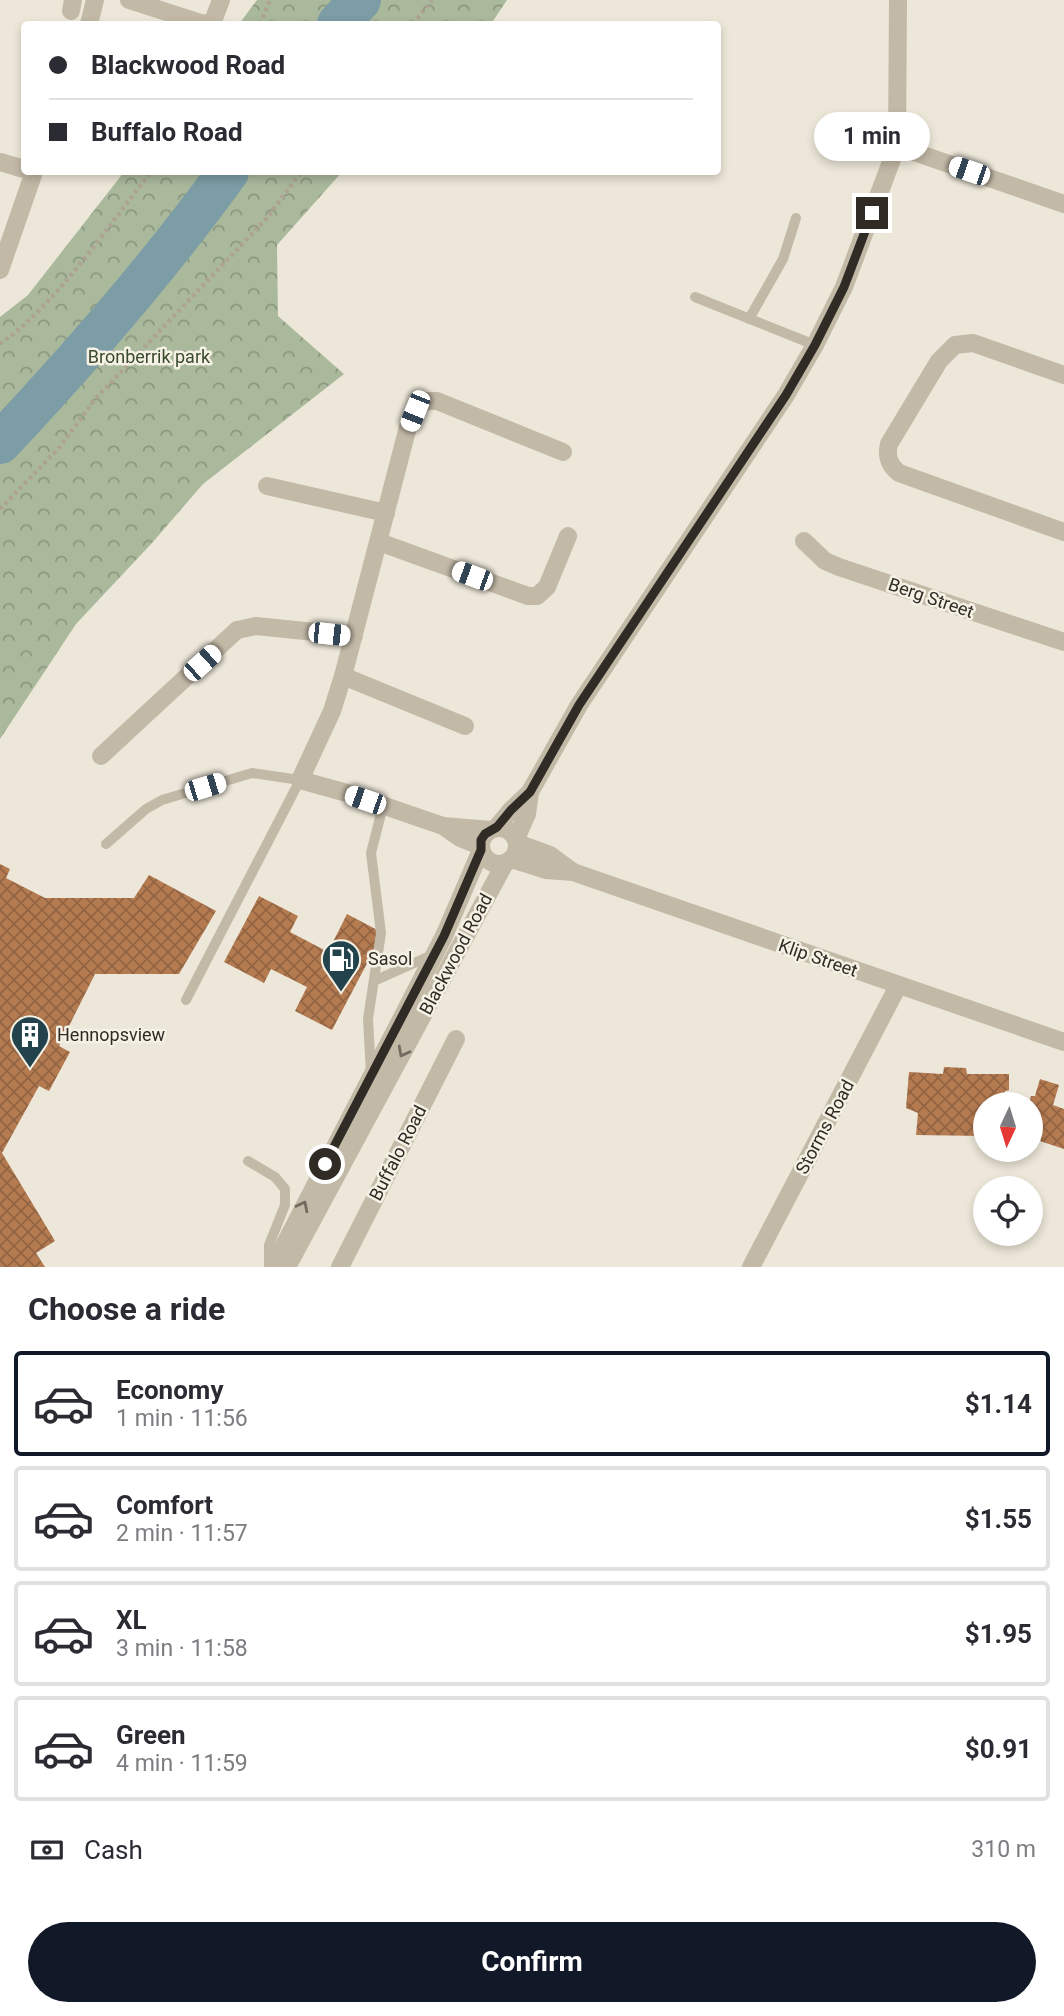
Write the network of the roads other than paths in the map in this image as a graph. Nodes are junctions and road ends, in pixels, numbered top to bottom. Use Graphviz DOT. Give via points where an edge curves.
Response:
graph roads {
  1 [pos="95,0"];
  2 [pos="221,0"];
  3 [pos="898,0"];
  4 [pos="140,1"];
  5 [pos="164,18"];
  6 [pos="90,21"];
  7 [pos="184,21"];
  8 [pos="213,21"];
  9 [pos="897,146"];
  10 [pos="0,162"];
  11 [pos="21,168"];
  12 [pos="32,175"];
  13 [pos="1064,204"];
  14 [pos="796,218"];
  15 [pos="0,270"];
  16 [pos="695,297"];
  17 [pos="749,319"];
  18 [pos="815,345"];
  19 [pos="1064,376"];
  20 [pos="563,452"];
  21 [pos="267,486"];
  22 [pos="386,513"];
  23 [pos="1064,532"];
  24 [pos="568,536"];
  25 [pos="804,541"];
  26 [pos="379,542"];
  27 [pos="354,636"];
  28 [pos="1064,642"];
  29 [pos="344,676"];
  30 [pos="465,726"];
  31 [pos="101,756"];
  32 [pos="300,780"];
  33 [pos="530,792"];
  34 [pos="383,806"];
  35 [pos="443,826"];
  36 [pos="494,828"];
  37 [pos="106,844"];
  38 [pos="481,848"];
  39 [pos="512,851"];
  40 [pos="433,954"];
  41 [pos="374,981"];
  42 [pos="898,986"];
  43 [pos="186,1000"];
  44 [pos="456,1039"];
  45 [pos="1064,1042"];
  46 [pos="371,1076"];
  47 [pos="248,1161"];
  48 [pos="271,1267"];
  49 [pos="287,1267"];
  50 [pos="340,1267"];
  51 [pos="751,1267"];
  1 -- 6 [label="street"];
  2 -- 8 [label="street"];
  3 -- 9 [label="street"];
  4 -- 5 [label="street"];
  5 -- 7 [label="street"];
  9 -- 13 [label="street"];
  9 -- 18 [label="street" via="844,287"];
  10 -- 11 [label="street"];
  12 -- 15 [label="street"];
  14 -- 17 [label="lane" via="783,259"];
  16 -- 17 [label="lane"];
  17 -- 18 [label="lane"];
  18 -- 33 [label="street" via="579,705"];
  19 -- 23 [label="street" via="973,343 956,345 939,361 889,443 887,456 899,473"];
  20 -- 22 [label="street" via="437,401 425,401 408,427"];
  21 -- 22 [label="street"];
  22 -- 26 [label="street"];
  24 -- 26 [label="street" via="547,587 537,596"];
  25 -- 28 [label="street, Berg Street" via="825,561 839,567"];
  26 -- 27 [label="street"];
  27 -- 29 [label="street"];
  27 -- 31 [label="street" via="256,626 237,630"];
  29 -- 30 [label="street"];
  29 -- 32 [label="street"];
  32 -- 34 [label="street"];
  32 -- 37 [label="lane" via="252,772 162,800"];
  32 -- 43 [label="lane"];
  33 -- 36 [label="street"];
  33 -- 39 [label="street" via="527,814"];
  34 -- 35 [label="street"];
  34 -- 41 [label="lane" via="371,853 381,933"];
  35 -- 36 [label="street"];
  35 -- 38 [label="street"];
  36 -- 38 [label="street" via="481,840"];
  36 -- 39 [label="street" via="505,829"];
  38 -- 39 [label="street" via="490,862"];
  38 -- 40 [label="street, Blackwood Road"];
  39 -- 42 [label="street, Klip Street" via="550,855 573,872"];
  39 -- 49 [label="street, Blackwood Road, one-way"];
  40 -- 41 [label="lane"];
  40 -- 46 [label="street, Blackwood Road"];
  41 -- 46 [label="lane" via="367,1033"];
  42 -- 45 [label="street, Klip Street"];
  42 -- 51 [label="street, Storms Road"];
  44 -- 50 [label="street, Buffalo Road"];
  48 -- 46 [label="street, Blackwood Road, one-way"];
  47 -- 48 [label="lane" via="275,1177 285,1189 285,1205 269,1245"];
}
